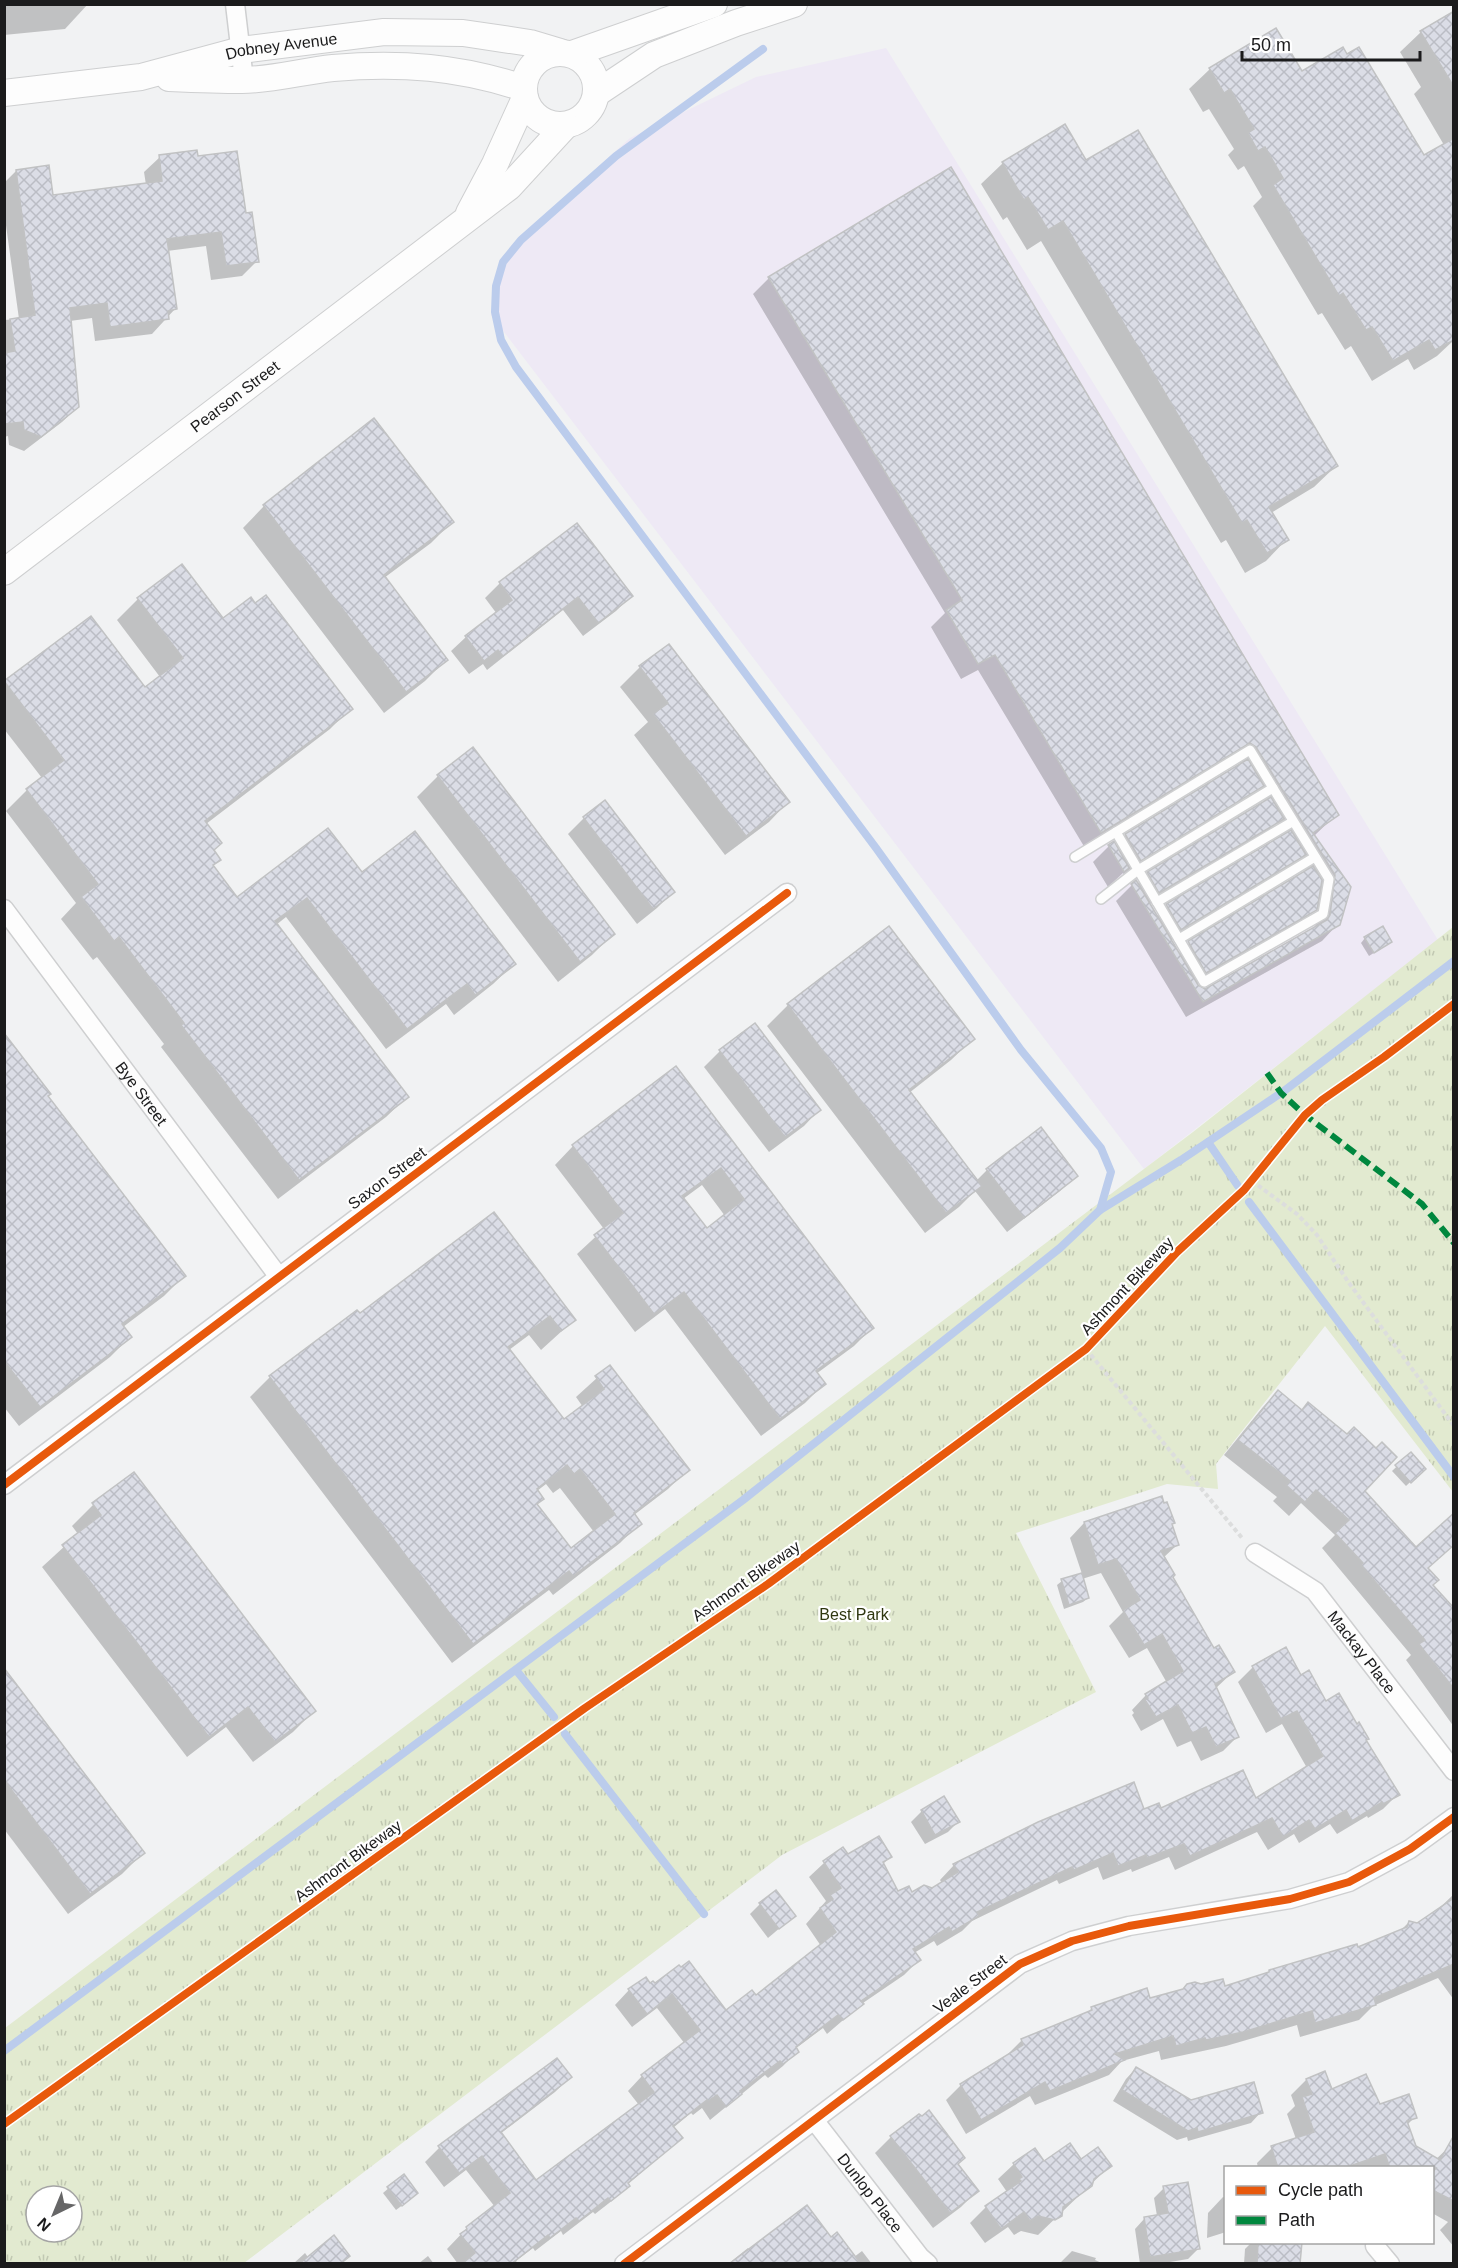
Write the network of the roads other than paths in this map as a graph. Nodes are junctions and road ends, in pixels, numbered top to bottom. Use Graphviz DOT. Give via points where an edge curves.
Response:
graph roads {
  1 [pos="235,4"];
  2 [pos="714,4"];
  3 [pos="794,4"];
  4 [pos="241,50"];
  5 [pos="566,53"];
  6 [pos="141,77"];
  7 [pos="244,80"];
  8 [pos="4,93"];
  9 [pos="524,93"];
  10 [pos="597,93"];
  11 [pos="566,125"];
  12 [pos="465,221"];
  13 [pos="4,572"];
  14 [pos="1273,788"];
  15 [pos="1292,822"];
  16 [pos="1116,832"];
  17 [pos="1075,857"];
  18 [pos="1315,857"];
  19 [pos="1138,870"];
  20 [pos="787,893"];
  21 [pos="1101,899"];
  22 [pos="1157,902"];
  23 [pos="4,909"];
  24 [pos="1179,939"];
  25 [pos="279,1276"];
  26 [pos="4,1485"];
  27 [pos="1255,1553"];
  28 [pos="1454,1771"];
  29 [pos="1454,1816"];
  30 [pos="814,2120"];
  31 [pos="1375,2246"];
  32 [pos="624,2264"];
  33 [pos="928,2264"];
  34 [pos="1390,2264"];
  1 -- 4 [label="street"];
  2 -- 5 [label="main road"];
  3 -- 10 [label="main road" via="654,55"];
  4 -- 5 [label="main road, Dobney Avenue" via="384,32 422,32 483,36"];
  4 -- 6 [label="main road, Dobney Avenue"];
  4 -- 7 [label="street"];
  5 -- 9 [label="main road" via="549,53 539,58 531,66"];
  5 -- 10 [label="main road" via="583,60 591,69"];
  6 -- 7 [label="main road"];
  6 -- 8 [label="main road, Dobney Avenue"];
  7 -- 9 [label="main road" via="334,68 423,66 491,77"];
  9 -- 11 [label="main road" via="536,116 555,125"];
  9 -- 12 [label="main road, Pearson Street" via="495,164"];
  10 -- 11 [label="main road" via="585,116"];
  11 -- 12 [label="main road, Pearson Street" via="509,187"];
  12 -- 13 [label="main road, Pearson Street"];
  14 -- 15 [label="lane"];
  14 -- 16 [label="lane" via="1250,750"];
  14 -- 19 [label="lane"];
  15 -- 18 [label="lane"];
  15 -- 22 [label="lane"];
  16 -- 17 [label="lane"];
  16 -- 19 [label="lane"];
  18 -- 24 [label="lane"];
  18 -- 24 [label="lane" via="1329,879 1323,914 1204,982"];
  19 -- 21 [label="lane"];
  19 -- 22 [label="lane"];
  20 -- 25 [label="street, Saxon Street"];
  22 -- 24 [label="lane"];
  23 -- 25 [label="street, Bye Street"];
  25 -- 26 [label="street, Saxon Street"];
  27 -- 28 [label="street, Mackay Place" via="1315,1591"];
  29 -- 30 [label="street, Veale Street" via="1410,1849 1349,1882 1290,1899 1129,1926 1072,1941 1020,1964"];
  30 -- 32 [label="street, Veale Street"];
  30 -- 33 [label="street, Dunlop Place"];
  31 -- 34 [label="street"];
}
